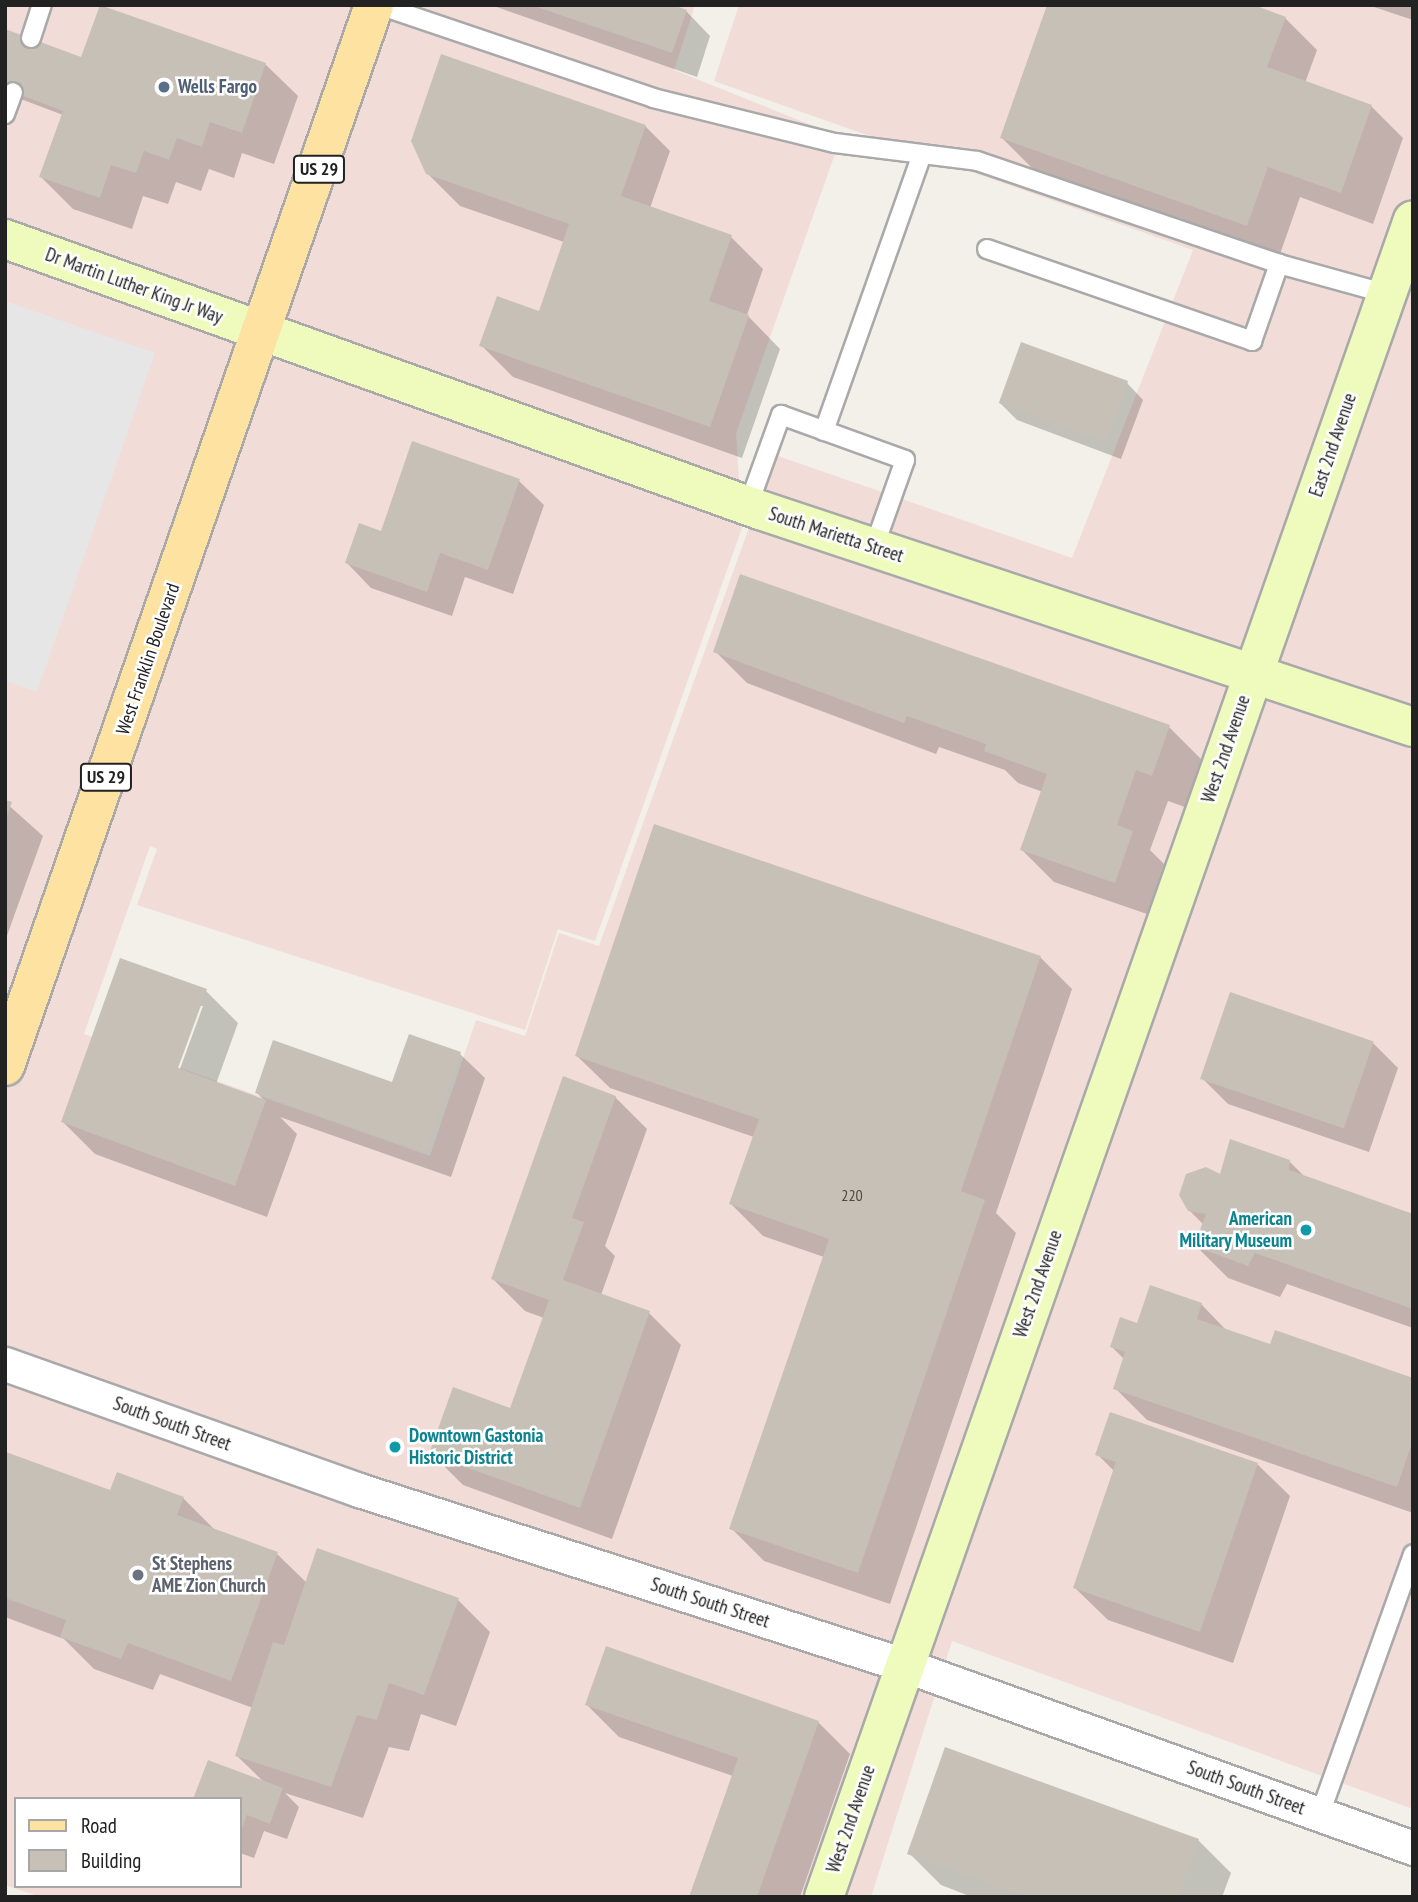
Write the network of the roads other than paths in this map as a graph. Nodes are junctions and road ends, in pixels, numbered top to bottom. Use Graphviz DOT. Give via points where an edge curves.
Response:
graph roads {
  1 [pos="43,5"];
  2 [pos="377,5"];
  3 [pos="31,38"];
  4 [pos="13,92"];
  5 [pos="5,114"];
  6 [pos="922,155"];
  7 [pos="1413,220"];
  8 [pos="5,239"];
  9 [pos="987,249"];
  10 [pos="1279,264"];
  11 [pos="1387,294"];
  12 [pos="263,332"];
  13 [pos="824,431"];
  14 [pos="748,506"];
  15 [pos="874,547"];
  16 [pos="1254,671"];
  17 [pos="1413,727"];
  18 [pos="5,1066"];
  19 [pos="5,1364"];
  20 [pos="1413,1554"];
  21 [pos="904,1665"];
  22 [pos="1320,1814"];
  23 [pos="1413,1848"];
  24 [pos="824,1897"];
  1 -- 3 [label="lane"];
  2 -- 6 [label="lane" via="653,97 835,143"];
  2 -- 12 [label="main road, US 29"];
  4 -- 5 [label="lane"];
  6 -- 10 [label="lane" via="977,161"];
  6 -- 13 [label="lane"];
  7 -- 11 [label="street, East 2nd Avenue"];
  8 -- 12 [label="street, Dr Martin Luther King Jr Way"];
  9 -- 10 [label="lane" via="1252,341"];
  10 -- 11 [label="lane"];
  11 -- 16 [label="street, East 2nd Avenue"];
  12 -- 14 [label="street, South Marietta Street"];
  12 -- 18 [label="main road, West Franklin Boulevard / US 29"];
  13 -- 14 [label="lane" via="781,415"];
  13 -- 15 [label="lane" via="905,460"];
  14 -- 15 [label="street, South Marietta Street"];
  15 -- 16 [label="street, South Marietta Street"];
  16 -- 17 [label="street, South Marietta Street"];
  16 -- 21 [label="street, West 2nd Avenue"];
  19 -- 21 [label="street, South South Street" via="359,1490"];
  20 -- 22 [label="lane"];
  21 -- 22 [label="street, South South Street"];
  21 -- 24 [label="street, West 2nd Avenue"];
  22 -- 23 [label="street, South South Street"];
}
